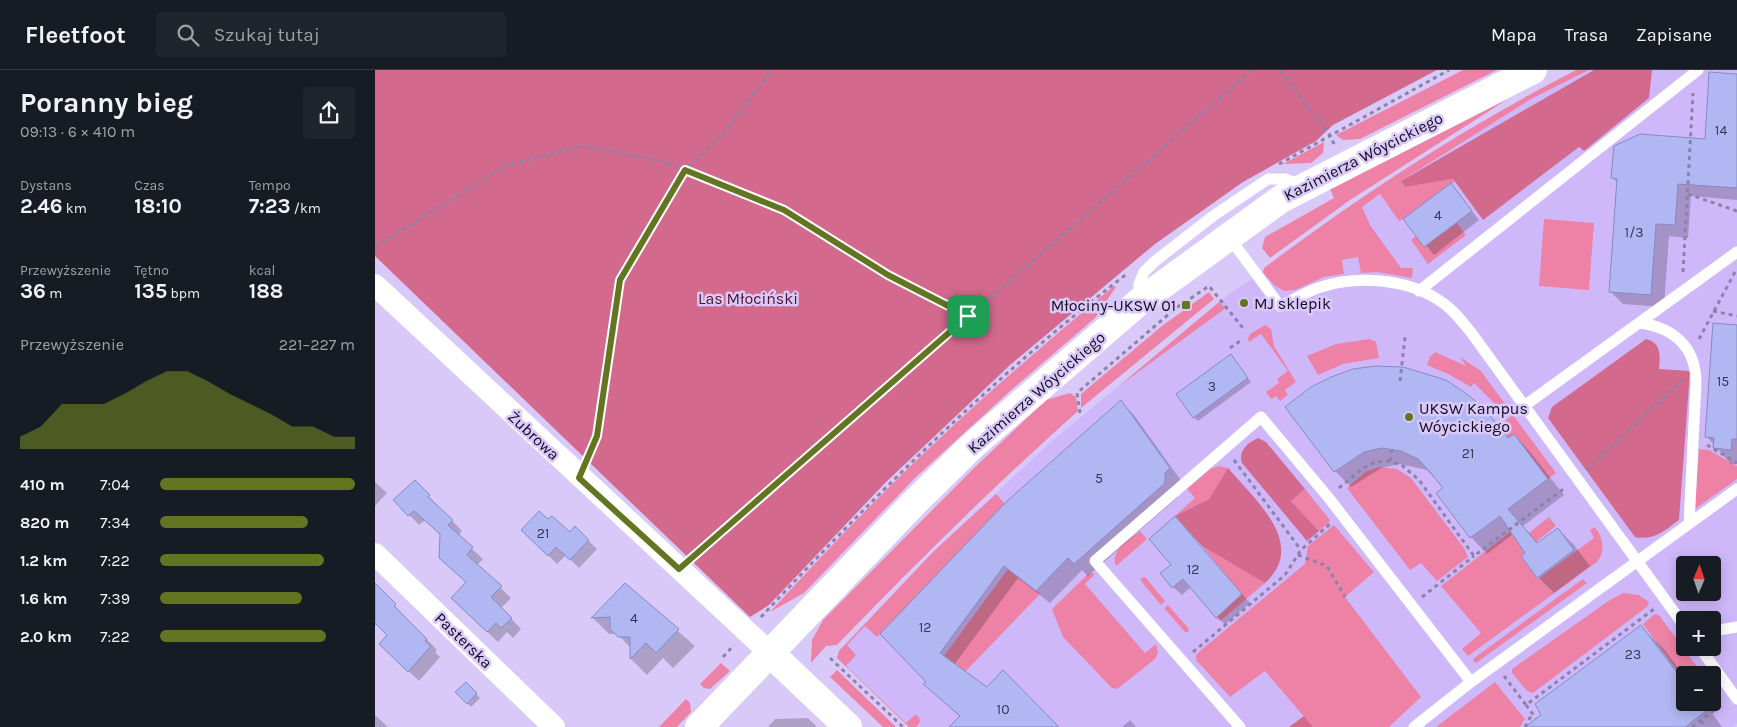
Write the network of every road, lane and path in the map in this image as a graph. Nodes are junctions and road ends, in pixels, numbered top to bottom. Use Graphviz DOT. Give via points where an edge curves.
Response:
graph roads {
  1 [pos="771,70"];
  2 [pos="1252,70"];
  3 [pos="1280,70"];
  4 [pos="1449,70"];
  5 [pos="1533,70"];
  6 [pos="1696,71"];
  7 [pos="685,170"];
  8 [pos="1304,186"];
  9 [pos="1688,194"];
  10 [pos="1737,211"];
  11 [pos="1228,236"];
  12 [pos="375,247"];
  13 [pos="1737,252"];
  14 [pos="1737,269"];
  15 [pos="375,284"];
  16 [pos="1419,290"];
  17 [pos="1682,292"];
  18 [pos="1139,302"];
  19 [pos="1713,311"];
  20 [pos="968,316"];
  21 [pos="1737,316"];
  22 [pos="1641,323"];
  23 [pos="1243,328"];
  24 [pos="1405,337"];
  25 [pos="1240,341"];
  26 [pos="1230,348"];
  27 [pos="1696,372"];
  28 [pos="1400,380"];
  29 [pos="1524,406"];
  30 [pos="1080,413"];
  31 [pos="1693,438"];
  32 [pos="1225,448"];
  33 [pos="1392,449"];
  34 [pos="1390,462"];
  35 [pos="1737,462"];
  36 [pos="1587,471"];
  37 [pos="579,478"];
  38 [pos="1344,484"];
  39 [pos="1569,485"];
  40 [pos="1737,490"];
  41 [pos="1342,515"];
  42 [pos="1689,524"];
  43 [pos="1301,550"];
  44 [pos="375,554"];
  45 [pos="1298,555"];
  46 [pos="1474,556"];
  47 [pos="1638,562"];
  48 [pos="679,569"];
  49 [pos="1345,597"];
  50 [pos="1412,605"];
  51 [pos="1652,610"];
  52 [pos="1676,615"];
  53 [pos="1737,627"];
  54 [pos="1721,630"];
  55 [pos="770,654"];
  56 [pos="1706,656"];
  57 [pos="830,658"];
  58 [pos="1183,660"];
  59 [pos="1502,673"];
  60 [pos="1471,682"];
  61 [pos="1737,698"];
  62 [pos="1526,705"];
  63 [pos="1714,711"];
  64 [pos="1532,714"];
  65 [pos="1536,718"];
  66 [pos="1701,721"];
  67 [pos="554,727"];
  68 [pos="699,727"];
  69 [pos="848,727"];
  70 [pos="903,727"];
  71 [pos="1240,727"];
  72 [pos="1414,727"];
  73 [pos="1525,727"];
  74 [pos="1693,727"];
  75 [pos="1706,727"];
  1 -- 7 [label="path" via="726,131"];
  2 -- 20 [label="path"];
  3 -- 4 [label="path" via="1329,134"];
  5 -- 8 [label="street, Kazimierza Wóycickiego"];
  6 -- 9 [label="path"];
  6 -- 16 [label="lane"];
  7 -- 12 [label="path" via="662,161 583,146 507,165"];
  7 -- 20 [label="path" via="784,210 888,275"];
  7 -- 37 [label="path" via="620,280 597,436"];
  8 -- 11 [label="street, Kazimierza Wóycickiego"];
  8 -- 18 [label="lane" via="1285,179 1268,179 1213,216 1144,272 1139,284"];
  9 -- 10 [label="path"];
  9 -- 17 [label="path"];
  11 -- 16 [label="lane" via="1280,306 1321,287 1347,282 1386,282"];
  11 -- 18 [label="street, Kazimierza Wóycickiego"];
  13 -- 17 [label="lane"];
  14 -- 19 [label="path"];
  15 -- 37 [label="street, Żubrowa"];
  16 -- 29 [label="lane" via="1436,298 1458,316"];
  17 -- 22 [label="lane"];
  18 -- 55 [label="street, Kazimierza Wóycickiego" via="973,445"];
  19 -- 21 [label="path"];
  19 -- 27 [label="path" via="1699,336"];
  20 -- 48 [label="path"];
  22 -- 27 [label="lane" via="1673,333 1695,362"];
  22 -- 29 [label="lane"];
  23 -- 30 [label="path" via="1209,286 1176,308 1077,393"];
  24 -- 28 [label="path"];
  25 -- 26 [label="path"];
  27 -- 31 [label="lane"];
  27 -- 36 [label="path" via="1679,382"];
  29 -- 47 [label="lane"];
  31 -- 35 [label="path"];
  31 -- 42 [label="lane"];
  32 -- 41 [label="lane" via="1261,417"];
  32 -- 43 [label="path"];
  32 -- 58 [label="lane" via="1095,561"];
  33 -- 34 [label="path"];
  34 -- 38 [label="path" via="1369,464"];
  34 -- 46 [label="path" via="1409,470 1419,480"];
  37 -- 48 [label="street, Żubrowa"];
  39 -- 46 [label="path"];
  40 -- 42 [label="lane"];
  41 -- 43 [label="path"];
  41 -- 50 [label="lane"];
  42 -- 47 [label="lane"];
  43 -- 45 [label="path"];
  44 -- 67 [label="street, Pasterska"];
  45 -- 49 [label="path" via="1327,566"];
  45 -- 58 [label="path" via="1285,575"];
  46 -- 50 [label="path"];
  47 -- 52 [label="lane"];
  47 -- 60 [label="lane"];
  48 -- 55 [label="street, Żubrowa"];
  50 -- 60 [label="lane"];
  51 -- 62 [label="path"];
  53 -- 54 [label="lane"];
  55 -- 68 [label="street, Kazimierza Wóycickiego"];
  55 -- 69 [label="street, Żubrowa"];
  56 -- 61 [label="lane"];
  57 -- 70 [label="path"];
  58 -- 71 [label="lane"];
  59 -- 62 [label="path"];
  60 -- 72 [label="lane"];
  62 -- 64 [label="path"];
  63 -- 66 [label="path"];
  64 -- 65 [label="path"];
  64 -- 73 [label="path"];
  66 -- 74 [label="path"];
  66 -- 75 [label="path"];
}
